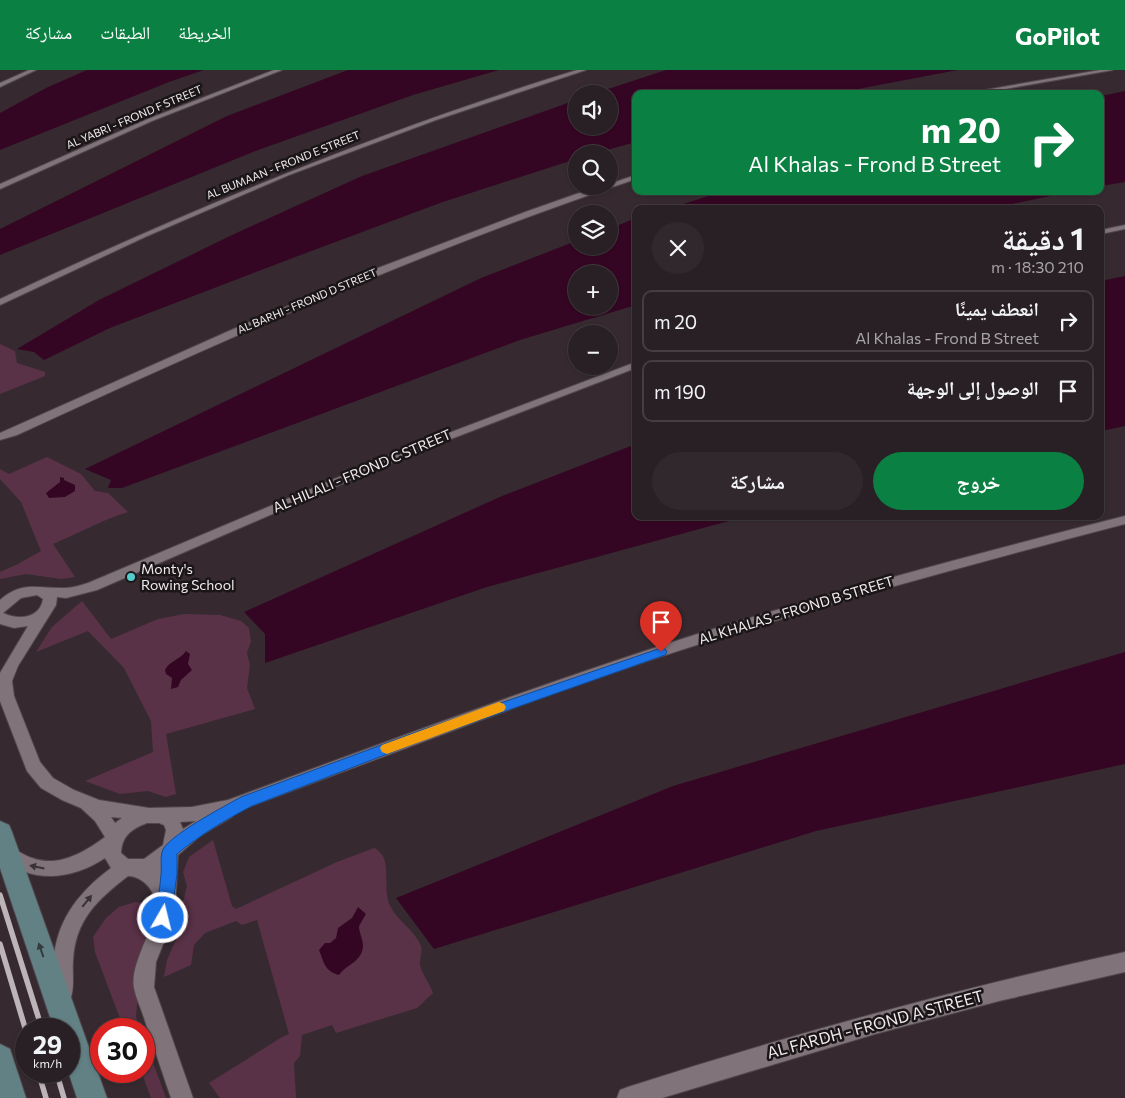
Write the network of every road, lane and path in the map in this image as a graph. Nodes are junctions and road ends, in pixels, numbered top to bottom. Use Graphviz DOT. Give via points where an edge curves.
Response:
graph roads {
  1 [pos="33,70"];
  2 [pos="279,70"];
  3 [pos="583,70"];
  4 [pos="1110,70"];
  5 [pos="0,85"];
  6 [pos="989,90"];
  7 [pos="632,178"];
  8 [pos="618,183"];
  9 [pos="0,187"];
  10 [pos="582,195"];
  11 [pos="1125,226"];
  12 [pos="1104,231"];
  13 [pos="0,302"];
  14 [pos="632,367"];
  15 [pos="13,433"];
  16 [pos="0,437"];
  17 [pos="0,442"];
  18 [pos="1125,520"];
  19 [pos="92,588"];
  20 [pos="44,592"];
  21 [pos="0,607"];
  22 [pos="44,612"];
  23 [pos="17,623"];
  24 [pos="0,628"];
  25 [pos="17,655"];
  26 [pos="80,800"];
  27 [pos="246,802"];
  28 [pos="152,815"];
  29 [pos="114,839"];
  30 [pos="3,842"];
  31 [pos="171,849"];
  32 [pos="131,868"];
  33 [pos="165,899"];
  34 [pos="1125,962"];
  35 [pos="65,1018"];
  36 [pos="67,1018"];
  37 [pos="0,1059"];
  38 [pos="80,1062"];
  39 [pos="11,1098"];
  40 [pos="92,1098"];
  41 [pos="182,1098"];
  42 [pos="628,1098"];
  1 -- 5 [label="street"];
  2 -- 9 [label="street, AL YABRI - FROND F STREET" via="143,123"];
  3 -- 13 [label="street, AL BUMAAN - FROND E STREET" via="450,112 323,160 185,217"];
  4 -- 6 [label="street"];
  7 -- 8 [label="street, AL BARHI - FROND D STREET"];
  10 -- 15 [label="street, AL BARHI - FROND D STREET" via="482,230 341,286"];
  11 -- 12 [label="street"];
  14 -- 19 [label="street, AL HILALI - FROND C STREET" via="400,454"];
  15 -- 16 [label="street, AL BARHI - FROND D STREET"];
  15 -- 17 [label="street, AL BARHI - FROND D STREET"];
  18 -- 27 [label="street, AL KHALAS - FROND B STREET" via="955,563 715,634 528,697"];
  19 -- 20 [label="street, AL HILALI - FROND C STREET" via="66,593"];
  19 -- 22 [label="street, AL HILALI - FROND C STREET"];
  20 -- 21 [label="street, AL HILALI - FROND C STREET" via="17,594"];
  20 -- 22 [label="street" via="50,598"];
  21 -- 23 [label="street" via="8,622"];
  22 -- 23 [label="street, AL HILALI - FROND C STREET" via="31,620"];
  22 -- 25 [label="street"];
  23 -- 24 [label="street, AL HILALI - FROND C STREET"];
  23 -- 25 [label="street" via="22,634"];
  25 -- 26 [label="street" via="6,673 4,689 33,766 47,783"];
  26 -- 28 [label="street, AL KHALAS - FROND B STREET" via="117,811"];
  26 -- 29 [label="street" via="101,816"];
  27 -- 28 [label="street, AL KHALAS - FROND B STREET" via="210,812"];
  27 -- 31 [label="street, AL KHALAS - FROND B STREET" via="209,822"];
  28 -- 29 [label="street" via="132,821"];
  28 -- 31 [label="street" via="166,817 176,829"];
  29 -- 30 [label="street, one-way" via="90,858 63,868 28,865"];
  29 -- 32 [label="street" via="113,858 118,864"];
  35 -- 30 [label="main road, one-way"];
  31 -- 32 [label="street" via="154,863"];
  31 -- 33 [label="street"];
  32 -- 33 [label="street" via="155,880"];
  36 -- 32 [label="street, one-way" via="64,950 70,927 92,895"];
  33 -- 41 [label="street" via="160,927 146,962 144,987"];
  34 -- 42 [label="street, AL FARDH - FROND A STREET" via="963,999 842,1032"];
  37 -- 39 [label="main road"];
  38 -- 40 [label="main road"];
}
